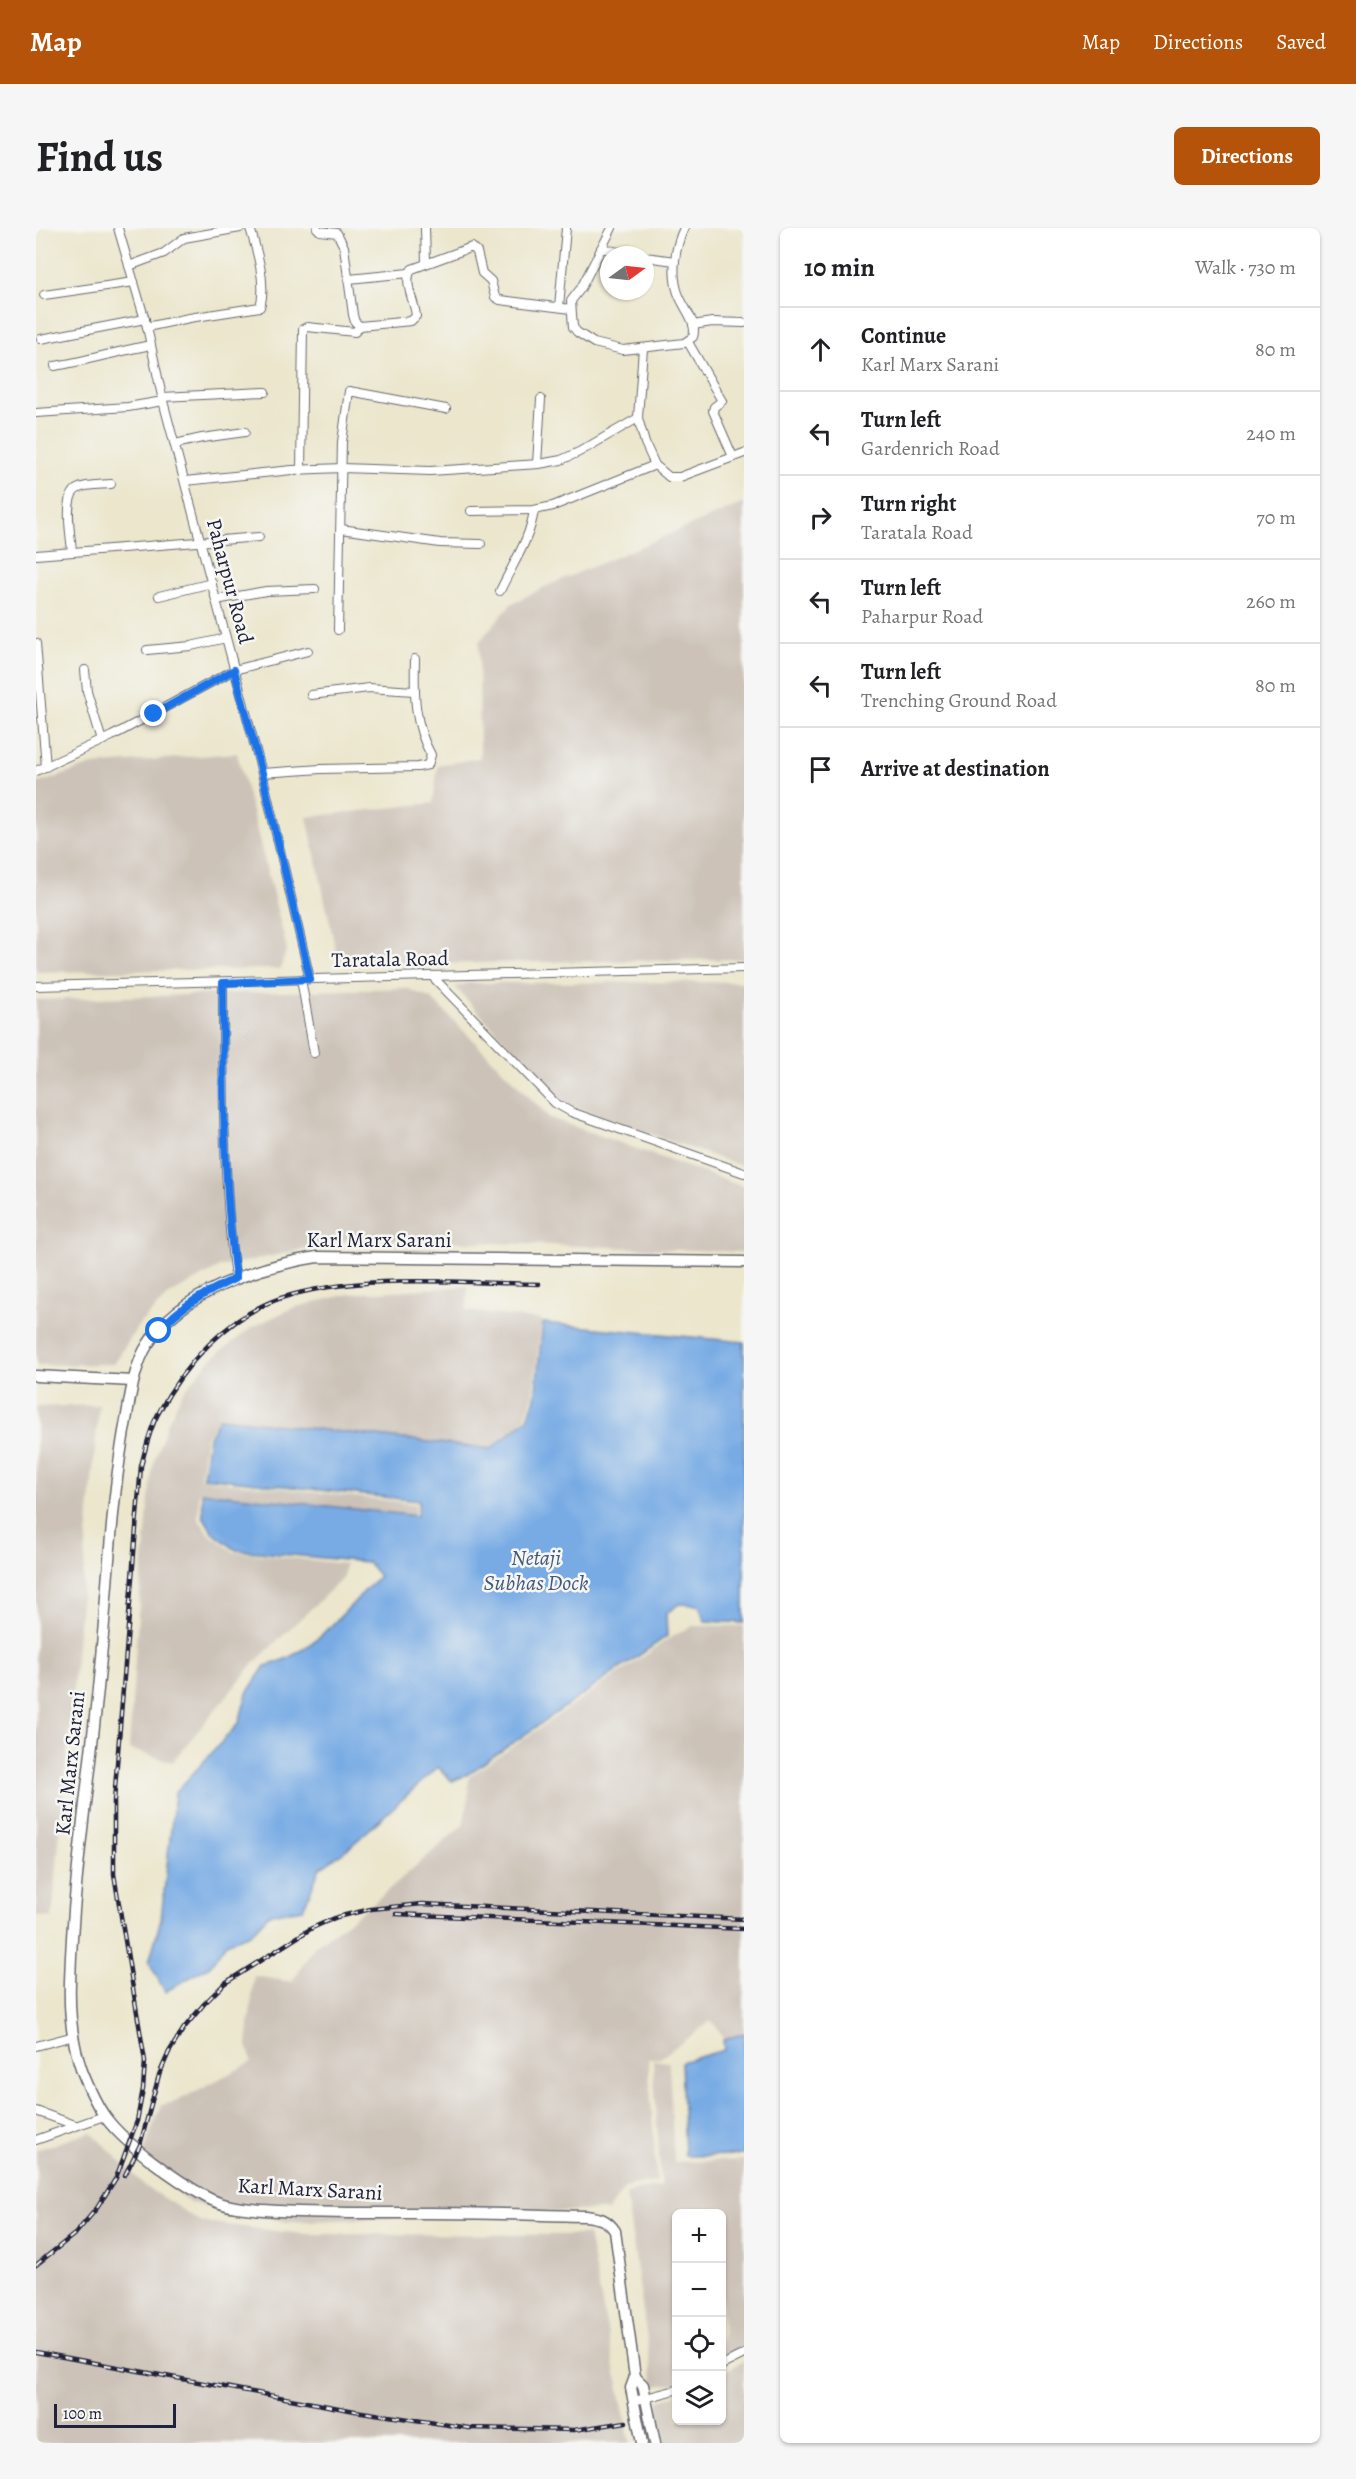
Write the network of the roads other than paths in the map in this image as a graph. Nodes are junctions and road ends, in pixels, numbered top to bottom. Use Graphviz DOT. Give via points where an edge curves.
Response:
graph roads {
  1 [pos="118,228"];
  2 [pos="240,228"];
  3 [pos="250,228"];
  4 [pos="317,228"];
  5 [pos="425,228"];
  6 [pos="566,228"];
  7 [pos="612,228"];
  8 [pos="684,228"];
  9 [pos="602,246"];
  10 [pos="600,250"];
  11 [pos="654,258"];
  12 [pos="675,261"];
  13 [pos="426,262"];
  14 [pos="129,266"];
  15 [pos="408,273"];
  16 [pos="349,279"];
  17 [pos="134,282"];
  18 [pos="44,296"];
  19 [pos="559,307"];
  20 [pos="571,309"];
  21 [pos="146,323"];
  22 [pos="744,323"];
  23 [pos="693,325"];
  24 [pos="360,326"];
  25 [pos="41,339"];
  26 [pos="688,342"];
  27 [pos="151,345"];
  28 [pos="643,348"];
  29 [pos="55,366"];
  30 [pos="265,393"];
  31 [pos="162,399"];
  32 [pos="541,399"];
  33 [pos="446,408"];
  34 [pos="36,413"];
  35 [pos="638,418"];
  36 [pos="245,432"];
  37 [pos="175,444"];
  38 [pos="744,453"];
  39 [pos="733,457"];
  40 [pos="537,464"];
  41 [pos="655,465"];
  42 [pos="342,468"];
  43 [pos="301,470"];
  44 [pos="185,481"];
  45 [pos="111,484"];
  46 [pos="534,510"];
  47 [pos="471,511"];
  48 [pos="341,529"];
  49 [pos="259,537"];
  50 [pos="201,542"];
  51 [pos="481,544"];
  52 [pos="72,551"];
  53 [pos="36,555"];
  54 [pos="212,583"];
  55 [pos="315,589"];
  56 [pos="500,591"];
  57 [pos="159,596"];
  58 [pos="216,600"];
  59 [pos="338,630"];
  60 [pos="226,638"];
  61 [pos="36,643"];
  62 [pos="147,650"];
  63 [pos="308,651"];
  64 [pos="415,659"];
  65 [pos="85,670"];
  66 [pos="234,670"];
  67 [pos="414,691"];
  68 [pos="311,695"];
  69 [pos="102,741"];
  70 [pos="46,767"];
  71 [pos="36,771"];
  72 [pos="262,773"];
  73 [pos="744,968"];
  74 [pos="432,976"];
  75 [pos="305,979"];
  76 [pos="223,983"];
  77 [pos="36,986"];
  78 [pos="314,1053"];
  79 [pos="744,1173"];
  80 [pos="744,1262"];
  81 [pos="236,1278"];
  82 [pos="36,1376"];
  83 [pos="57,1378"];
  84 [pos="133,1381"];
  85 [pos="36,1384"];
  86 [pos="74,2036"];
  87 [pos="36,2046"];
  88 [pos="36,2111"];
  89 [pos="104,2116"];
  90 [pos="75,2126"];
  91 [pos="36,2140"];
  92 [pos="744,2354"];
  93 [pos="726,2364"];
  94 [pos="636,2377"];
  95 [pos="672,2391"];
  96 [pos="646,2398"];
  97 [pos="634,2401"];
  98 [pos="642,2443"];
  99 [pos="655,2443"];
  1 -- 14 [label="street, Paharpur Road"];
  2 -- 14 [label="street" via="184,238 164,253"];
  3 -- 21 [label="street" via="262,286 260,307"];
  4 -- 16 [label="street" via="337,233 341,239"];
  5 -- 13 [label="street"];
  6 -- 19 [label="street"];
  7 -- 9 [label="street"];
  8 -- 12 [label="street"];
  10 -- 20 [label="street" via="571,301"];
  11 -- 12 [label="street"];
  12 -- 23 [label="street" via="678,293"];
  13 -- 15 [label="street"];
  13 -- 19 [label="street" via="472,247 482,273 491,281 495,297"];
  14 -- 17 [label="street, Paharpur Road"];
  15 -- 16 [label="street"];
  15 -- 24 [label="street" via="416,316 411,321"];
  16 -- 24 [label="street" via="353,315"];
  17 -- 18 [label="street"];
  17 -- 21 [label="street, Paharpur Road"];
  19 -- 20 [label="street"];
  20 -- 28 [label="street" via="573,327 594,343 623,350"];
  21 -- 25 [label="street"];
  21 -- 27 [label="street, Paharpur Road"];
  22 -- 23 [label="street"];
  23 -- 26 [label="street" via="695,334"];
  24 -- 43 [label="street" via="355,332 307,327 303,330"];
  26 -- 28 [label="street"];
  26 -- 39 [label="street" via="722,401 713,411"];
  27 -- 29 [label="street"];
  27 -- 31 [label="street, Paharpur Road"];
  28 -- 35 [label="street"];
  30 -- 31 [label="street"];
  31 -- 34 [label="street" via="128,407"];
  31 -- 37 [label="street, Paharpur Road"];
  32 -- 40 [label="street"];
  33 -- 42 [label="street" via="349,391"];
  35 -- 40 [label="street" via="579,452"];
  35 -- 41 [label="street"];
  36 -- 37 [label="street"];
  37 -- 44 [label="street, Paharpur Road"];
  38 -- 39 [label="street"];
  39 -- 41 [label="street" via="674,478"];
  40 -- 42 [label="street" via="430,471"];
  41 -- 46 [label="street"];
  42 -- 43 [label="street"];
  42 -- 48 [label="street"];
  43 -- 44 [label="street"];
  44 -- 50 [label="street, Paharpur Road"];
  45 -- 52 [label="street" via="72,493"];
  46 -- 47 [label="street"];
  46 -- 56 [label="street" via="526,541"];
  48 -- 51 [label="street" via="440,543"];
  48 -- 59 [label="street"];
  49 -- 50 [label="street"];
  50 -- 52 [label="street"];
  50 -- 54 [label="street, Paharpur Road"];
  52 -- 53 [label="street"];
  54 -- 57 [label="street"];
  54 -- 58 [label="street, Paharpur Road"];
  55 -- 58 [label="street" via="266,591"];
  58 -- 60 [label="street, Paharpur Road"];
  60 -- 62 [label="street"];
  60 -- 66 [label="street, Paharpur Road"];
  61 -- 70 [label="street"];
  63 -- 66 [label="street"];
  64 -- 67 [label="street"];
  65 -- 69 [label="street"];
  66 -- 69 [label="street"];
  66 -- 72 [label="street, Paharpur Road"];
  67 -- 68 [label="street" via="369,688"];
  67 -- 72 [label="street" via="421,736 431,755 425,767"];
  69 -- 70 [label="street"];
  70 -- 71 [label="street"];
  72 -- 75 [label="street, Paharpur Road"];
  73 -- 74 [label="street, Taratala Road"];
  74 -- 75 [label="street, Taratala Road"];
  74 -- 79 [label="street" via="555,1103"];
  75 -- 76 [label="street, Taratala Road"];
  75 -- 78 [label="street, Paharpur Road"];
  76 -- 77 [label="street, Taratala Road"];
  76 -- 81 [label="street" via="227,1186"];
  80 -- 81 [label="main road, Karl Marx Sarani" via="343,1256 292,1261"];
  81 -- 84 [label="main road, Karl Marx Sarani" via="166,1323 147,1344"];
  82 -- 83 [label="main road"];
  83 -- 84 [label="main road"];
  83 -- 85 [label="main road"];
  84 -- 86 [label="main road, Karl Marx Sarani" via="118,1459 77,1882 70,1982"];
  86 -- 87 [label="street"];
  86 -- 89 [label="main road, Karl Marx Sarani" via="83,2072"];
  88 -- 90 [label="street"];
  89 -- 90 [label="street"];
  89 -- 94 [label="main road, Karl Marx Sarani" via="150,2159 207,2198 236,2207 314,2213 601,2218 615,2231"];
  90 -- 91 [label="street"];
  92 -- 93 [label="street"];
  94 -- 96 [label="main road"];
  94 -- 97 [label="main road, Karl Marx Sarani" via="631,2388"];
  95 -- 96 [label="street"];
  96 -- 97 [label="street"];
  96 -- 99 [label="main road"];
  97 -- 98 [label="main road, Karl Marx Sarani"];
}
